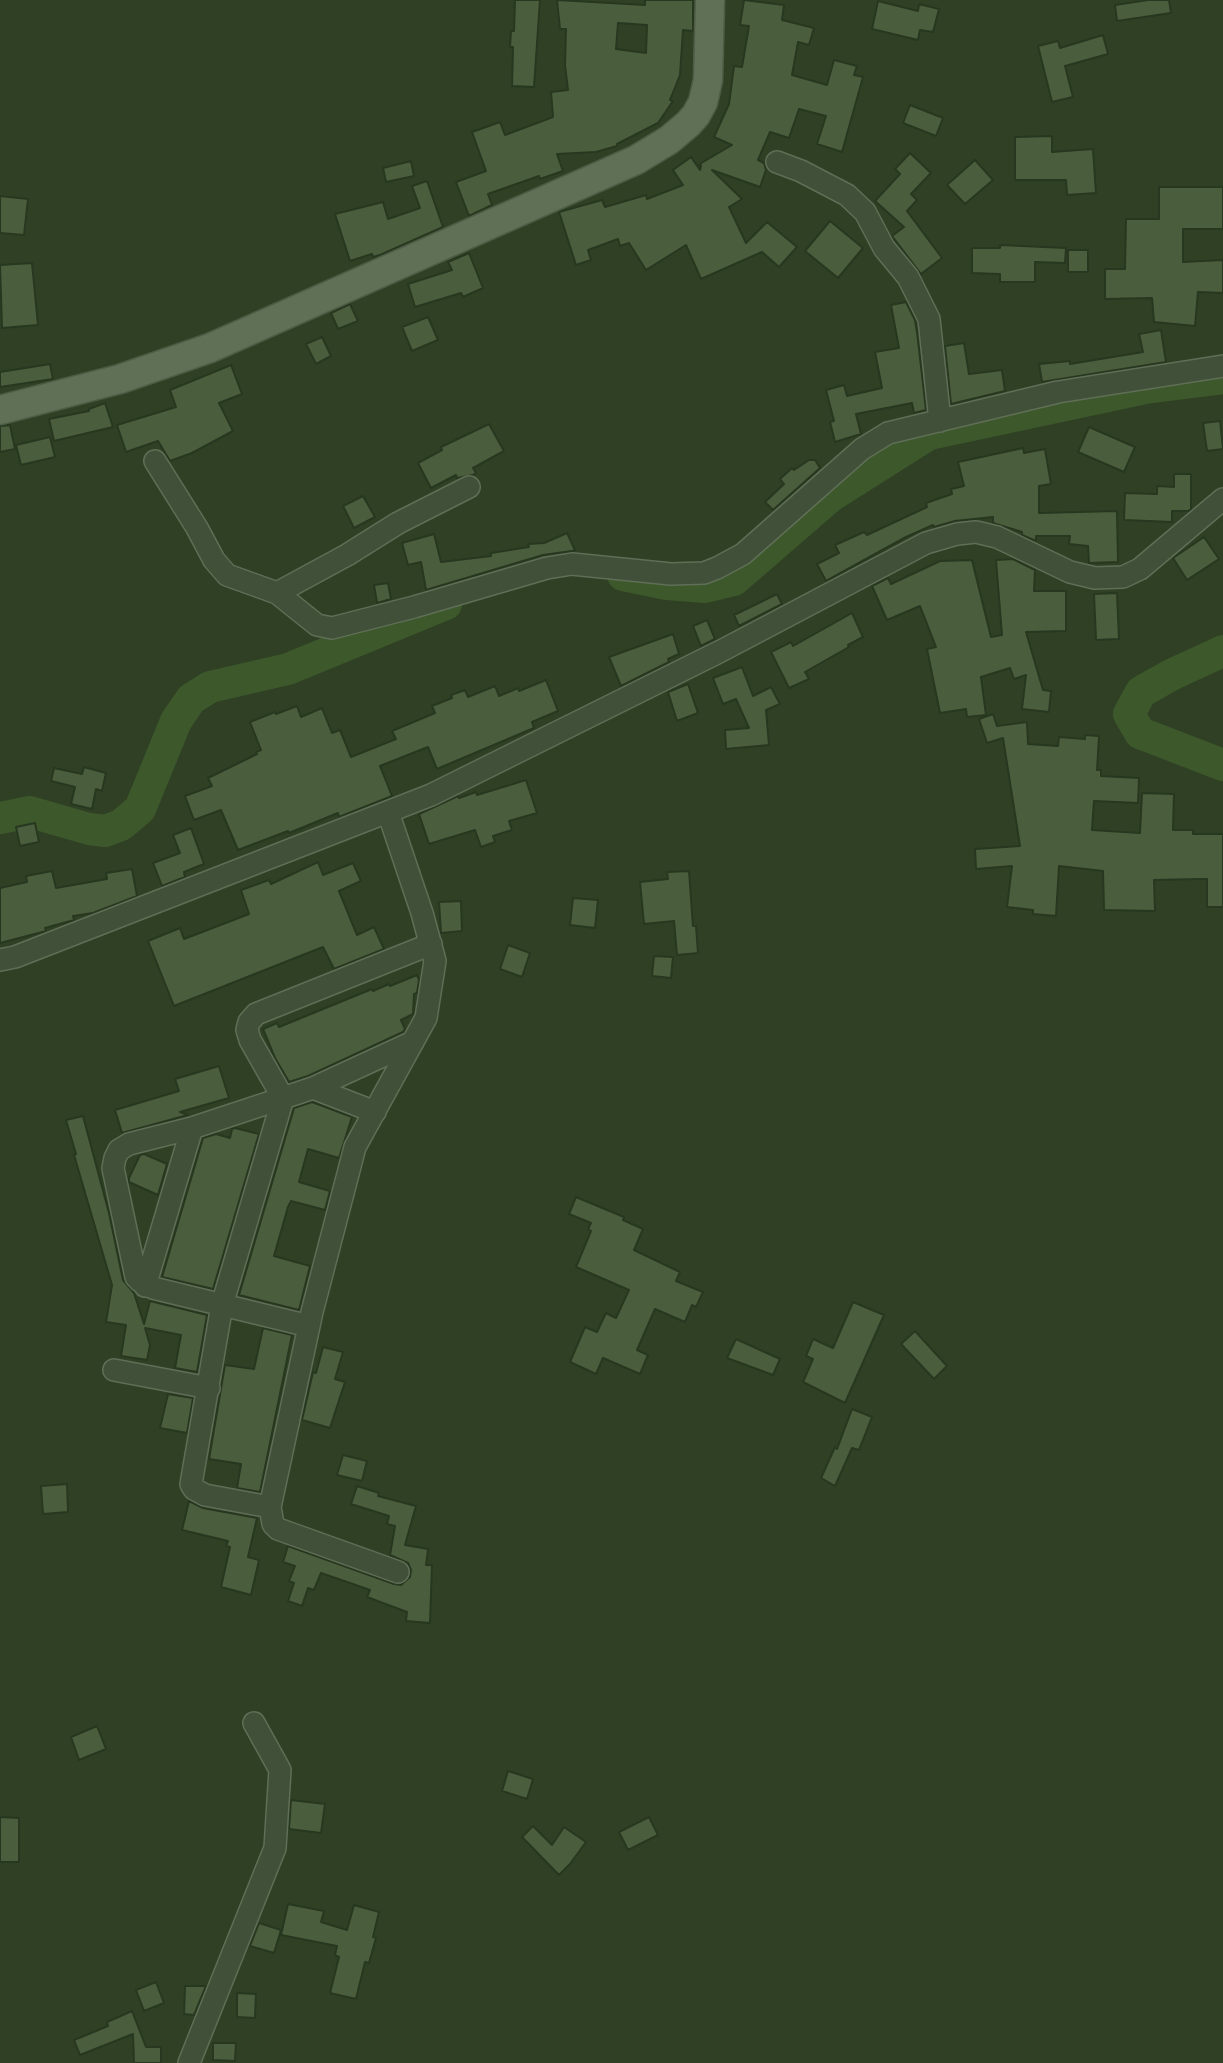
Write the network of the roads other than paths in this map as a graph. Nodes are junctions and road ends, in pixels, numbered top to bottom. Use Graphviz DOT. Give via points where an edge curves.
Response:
graph roads {
  1 [pos="710,0"];
  2 [pos="777,162"];
  3 [pos="1223,366"];
  4 [pos="0,410"];
  5 [pos="940,421"];
  6 [pos="155,461"];
  7 [pos="469,487"];
  8 [pos="1223,499"];
  9 [pos="277,593"];
  10 [pos="388,813"];
  11 [pos="431,944"];
  12 [pos="0,960"];
  13 [pos="413,1042"];
  14 [pos="313,1088"];
  15 [pos="283,1098"];
  16 [pos="375,1112"];
  17 [pos="192,1128"];
  18 [pos="145,1286"];
  19 [pos="222,1306"];
  20 [pos="309,1326"];
  21 [pos="114,1370"];
  22 [pos="209,1388"];
  23 [pos="270,1507"];
  24 [pos="398,1572"];
  25 [pos="254,1723"];
  26 [pos="189,2063"];
  1 -- 4 [label="main road" via="703,102 688,124 636,160 210,348 133,375"];
  2 -- 5 [label="street" via="847,195 865,212 884,248 908,277 929,318"];
  3 -- 5 [label="street" via="1058,392"];
  5 -- 9 [label="street" via="888,433 862,449 743,554 704,573 572,564 332,628 317,625"];
  6 -- 9 [label="street" via="214,560 228,575"];
  7 -- 9 [label="street"];
  8 -- 10 [label="street" via="1140,569 1123,577 1095,578 1070,572 997,537 976,532 926,542 709,657"];
  10 -- 11 [label="street"];
  10 -- 12 [label="street"];
  11 -- 13 [label="street" via="435,961 426,1018"];
  11 -- 15 [label="street" via="256,1014 249,1021 250,1040"];
  13 -- 14 [label="street"];
  13 -- 16 [label="street"];
  14 -- 15 [label="street"];
  14 -- 16 [label="street"];
  15 -- 17 [label="street"];
  15 -- 19 [label="street"];
  16 -- 20 [label="street" via="355,1147"];
  17 -- 18 [label="street"];
  17 -- 18 [label="street" via="130,1144 115,1158 113,1168 136,1277"];
  18 -- 19 [label="street"];
  19 -- 20 [label="street"];
  19 -- 22 [label="street"];
  20 -- 23 [label="street"];
  21 -- 22 [label="street"];
  22 -- 23 [label="street" via="192,1477 194,1489"];
  23 -- 24 [label="street" via="278,1529"];
  25 -- 26 [label="street" via="281,1770 275,1848"];
}
